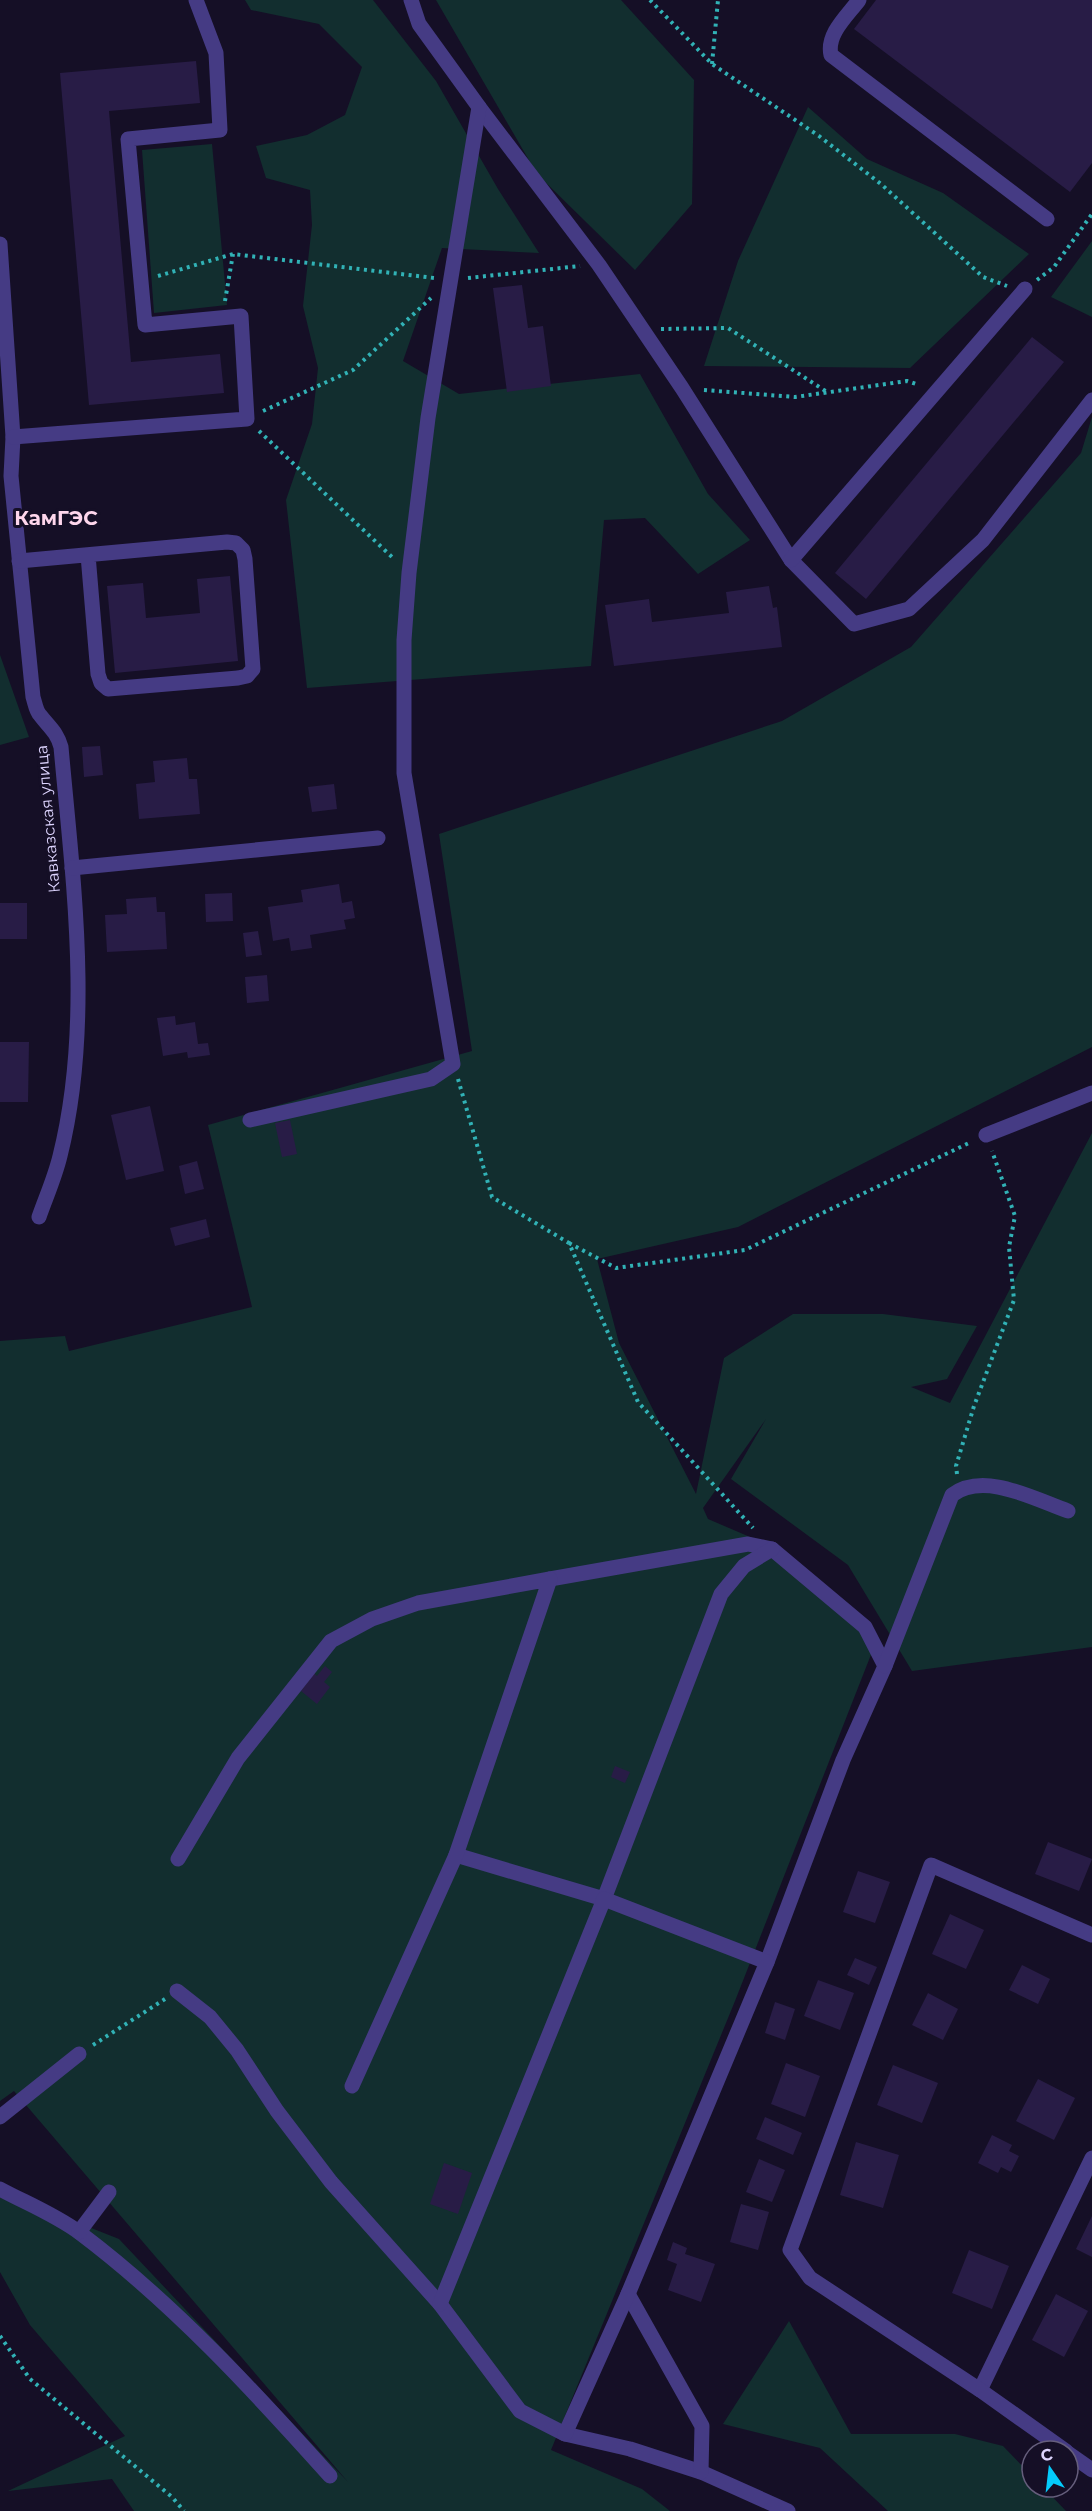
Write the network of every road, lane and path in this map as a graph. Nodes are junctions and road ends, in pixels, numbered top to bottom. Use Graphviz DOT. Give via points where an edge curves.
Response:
graph roads {
  1 [pos="196,0"];
  2 [pos="411,0"];
  3 [pos="650,0"];
  4 [pos="718,0"];
  5 [pos="860,0"];
  6 [pos="712,64"];
  7 [pos="479,107"];
  8 [pos="1092,214"];
  9 [pos="1047,219"];
  10 [pos="0,244"];
  11 [pos="233,254"];
  12 [pos="599,264"];
  13 [pos="450,280"];
  14 [pos="142,281"];
  15 [pos="1025,289"];
  16 [pos="2,316"];
  17 [pos="222,317"];
  18 [pos="642,329"];
  19 [pos="682,388"];
  20 [pos="939,390"];
  21 [pos="828,393"];
  22 [pos="1092,400"];
  23 [pos="247,419"];
  24 [pos="13,437"];
  25 [pos="5,479"];
  26 [pos="88,555"];
  27 [pos="791,560"];
  28 [pos="19,561"];
  29 [pos="409,573"];
  30 [pos="378,838"];
  31 [pos="72,868"];
  32 [pos="453,1064"];
  33 [pos="1092,1093"];
  34 [pos="249,1120"];
  35 [pos="986,1135"];
  36 [pos="39,1217"];
  37 [pos="569,1243"];
  38 [pos="959,1490"];
  39 [pos="1068,1511"];
  40 [pos="772,1549"];
  41 [pos="550,1579"];
  42 [pos="885,1666"];
  43 [pos="456,1855"];
  44 [pos="178,1859"];
  45 [pos="604,1899"];
  46 [pos="1092,1935"];
  47 [pos="767,1962"];
  48 [pos="177,1991"];
  49 [pos="79,2054"];
  50 [pos="352,2086"];
  51 [pos="0,2117"];
  52 [pos="1092,2158"];
  53 [pos="0,2188"];
  54 [pos="109,2192"];
  55 [pos="79,2232"];
  56 [pos="628,2294"];
  57 [pos="440,2304"];
  58 [pos="0,2336"];
  59 [pos="980,2391"];
  60 [pos="566,2434"];
  61 [pos="1048,2439"];
  62 [pos="701,2472"];
  63 [pos="330,2476"];
  64 [pos="184,2511"];
  65 [pos="788,2511"];
  1 -- 14 [label="street" via="216,53 220,130 128,139"];
  2 -- 7 [label="street" via="419,24"];
  3 -- 6 [label="path"];
  4 -- 6 [label="path"];
  5 -- 9 [label="street" via="832,37 828,46 831,55"];
  6 -- 15 [label="path" via="819,135 881,184 983,277"];
  7 -- 12 [label="street"];
  7 -- 13 [label="street"];
  8 -- 15 [label="path" via="1054,267"];
  10 -- 16 [label="street, Кавказская улица"];
  11 -- 13 [label="path"];
  11 -- 14 [label="path"];
  11 -- 17 [label="path"];
  12 -- 13 [label="path"];
  12 -- 18 [label="street"];
  13 -- 23 [label="path" via="353,370"];
  13 -- 29 [label="street"];
  14 -- 17 [label="street" via="145,325"];
  15 -- 20 [label="street"];
  16 -- 24 [label="street, Кавказская улица"];
  17 -- 23 [label="street" via="241,316"];
  18 -- 19 [label="street"];
  18 -- 21 [label="path" via="728,328"];
  19 -- 21 [label="path" via="795,398"];
  19 -- 27 [label="street"];
  20 -- 21 [label="path" via="907,381"];
  20 -- 27 [label="street"];
  22 -- 27 [label="street" via="983,540 909,609 854,624"];
  23 -- 24 [label="street"];
  23 -- 29 [label="path"];
  24 -- 25 [label="street, Кавказская улица"];
  25 -- 28 [label="street, Кавказская улица"];
  26 -- 26 [label="street" via="236,543 245,559 253,669 238,678 108,689 99,674"];
  26 -- 28 [label="street"];
  28 -- 31 [label="street, Кавказская улица" via="33,697 38,714 52,726 61,747"];
  29 -- 32 [label="street" via="404,640 404,773"];
  30 -- 31 [label="street"];
  31 -- 36 [label="street, Кавказская улица" via="77,1020 72,1086 60,1156"];
  32 -- 34 [label="street" via="431,1079"];
  32 -- 37 [label="path" via="492,1197"];
  33 -- 35 [label="street"];
  35 -- 37 [label="path" via="745,1250 616,1268"];
  35 -- 38 [label="path" via="1015,1216 1009,1247 1014,1300 956,1466"];
  37 -- 40 [label="path" via="638,1402"];
  38 -- 39 [label="street" via="992,1485"];
  38 -- 42 [label="street" via="947,1504"];
  40 -- 41 [label="street" via="748,1544"];
  40 -- 42 [label="street" via="865,1627"];
  40 -- 45 [label="street" via="744,1566 721,1594"];
  41 -- 43 [label="street"];
  41 -- 44 [label="street" via="418,1603 372,1619 331,1641 238,1758"];
  42 -- 47 [label="street" via="843,1760"];
  43 -- 45 [label="street"];
  43 -- 50 [label="street"];
  45 -- 47 [label="street"];
  45 -- 57 [label="street"];
  46 -- 59 [label="street" via="931,1866 790,2250 810,2278"];
  47 -- 56 [label="street"];
  48 -- 49 [label="path"];
  48 -- 57 [label="street" via="210,2017 331,2182"];
  49 -- 51 [label="street"];
  52 -- 59 [label="street"];
  53 -- 55 [label="street"];
  54 -- 55 [label="street"];
  55 -- 63 [label="street" via="167,2307 257,2395"];
  56 -- 60 [label="street"];
  56 -- 62 [label="street" via="702,2426"];
  57 -- 60 [label="street" via="520,2411"];
  58 -- 64 [label="path" via="30,2379"];
  59 -- 61 [label="street"];
  60 -- 62 [label="street"];
  62 -- 65 [label="street"];
}
